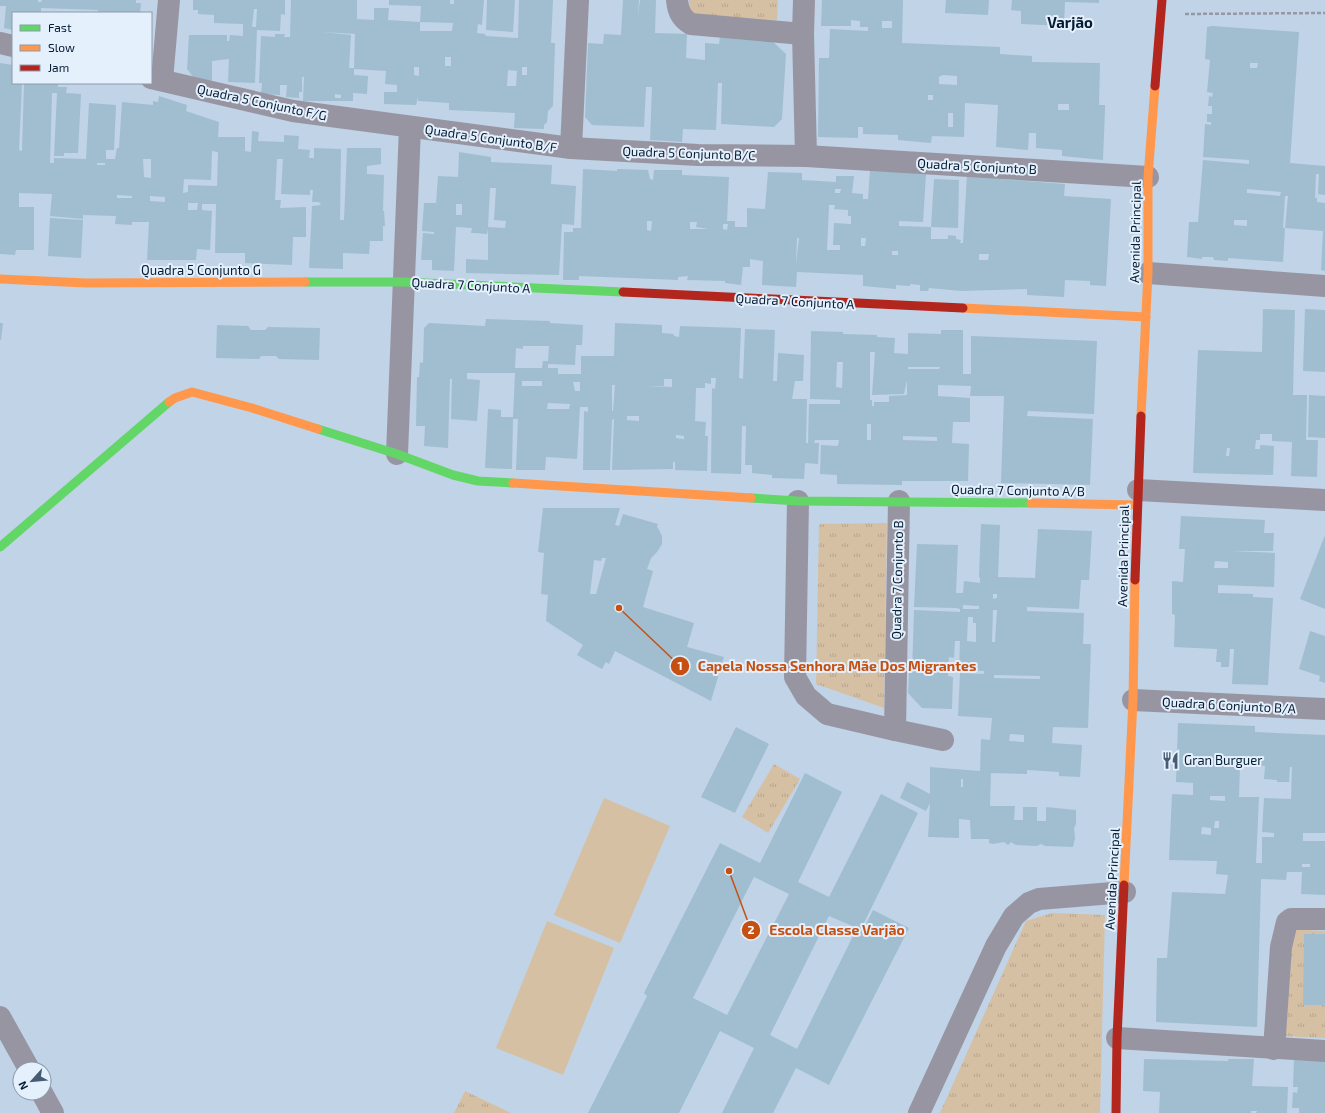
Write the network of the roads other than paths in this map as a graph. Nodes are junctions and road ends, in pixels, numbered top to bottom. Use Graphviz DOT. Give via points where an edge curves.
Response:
graph roads {
  1 [pos="169,0"];
  2 [pos="578,0"];
  3 [pos="677,0"];
  4 [pos="804,0"];
  5 [pos="1162,0"];
  6 [pos="803,34"];
  7 [pos="0,43"];
  8 [pos="12,46"];
  9 [pos="157,79"];
  10 [pos="410,127"];
  11 [pos="571,148"];
  12 [pos="806,156"];
  13 [pos="1148,177"];
  14 [pos="1148,273"];
  15 [pos="0,279"];
  16 [pos="403,282"];
  17 [pos="1325,286"];
  18 [pos="1146,317"];
  19 [pos="397,454"];
  20 [pos="1137,497"];
  21 [pos="1325,500"];
  22 [pos="798,501"];
  23 [pos="899,501"];
  24 [pos="0,547"];
  25 [pos="1133,700"];
  26 [pos="1325,709"];
  27 [pos="895,730"];
  28 [pos="943,740"];
  29 [pos="1125,892"];
  30 [pos="1325,919"];
  31 [pos="0,1017"];
  32 [pos="1117,1038"];
  33 [pos="1274,1048"];
  34 [pos="1325,1051"];
  35 [pos="24,1061"];
  36 [pos="46,1101"];
  37 [pos="53,1113"];
  38 [pos="919,1113"];
  39 [pos="1116,1113"];
  1 -- 9 [label="street"];
  2 -- 11 [label="street"];
  3 -- 6 [label="street" via="678,9 684,20 691,24"];
  4 -- 6 [label="street"];
  5 -- 13 [label="street, Avenida Principal"];
  6 -- 12 [label="street"];
  7 -- 8 [label="street"];
  9 -- 10 [label="street, Quadra 5 Conjunto F/G" via="293,111"];
  10 -- 11 [label="street, Quadra 5 Conjunto B/F"];
  10 -- 16 [label="street"];
  11 -- 12 [label="street, Quadra 5 Conjunto B/C" via="698,155"];
  12 -- 13 [label="street, Quadra 5 Conjunto B"];
  13 -- 14 [label="street, Avenida Principal"];
  14 -- 17 [label="street"];
  14 -- 18 [label="street, Avenida Principal"];
  15 -- 16 [label="street, Quadra 5 Conjunto G" via="86,283"];
  16 -- 18 [label="street, Quadra 7 Conjunto A"];
  16 -- 19 [label="street, Quadra 7 Conjunto A"];
  18 -- 20 [label="street, Avenida Principal"];
  19 -- 22 [label="street" via="478,481"];
  19 -- 24 [label="street" via="252,408 192,392 176,398 161,408"];
  20 -- 21 [label="street"];
  20 -- 23 [label="street, Quadra 7 Conjunto A/B"];
  20 -- 25 [label="street, Avenida Principal"];
  22 -- 23 [label="street"];
  22 -- 27 [label="street" via="795,677 806,696 827,714"];
  23 -- 27 [label="street, Quadra 7 Conjunto B"];
  25 -- 26 [label="street, Quadra 6 Conjunto B/A"];
  25 -- 29 [label="street, Avenida Principal"];
  27 -- 28 [label="street"];
  29 -- 32 [label="street, Avenida Principal"];
  29 -- 38 [label="street" via="1039,899 1029,903 1014,916 996,946"];
  30 -- 33 [label="street" via="1291,918 1284,928"];
  31 -- 35 [label="street"];
  32 -- 33 [label="street"];
  32 -- 39 [label="street, Avenida Principal"];
  33 -- 34 [label="street"];
  36 -- 37 [label="street"];
}
